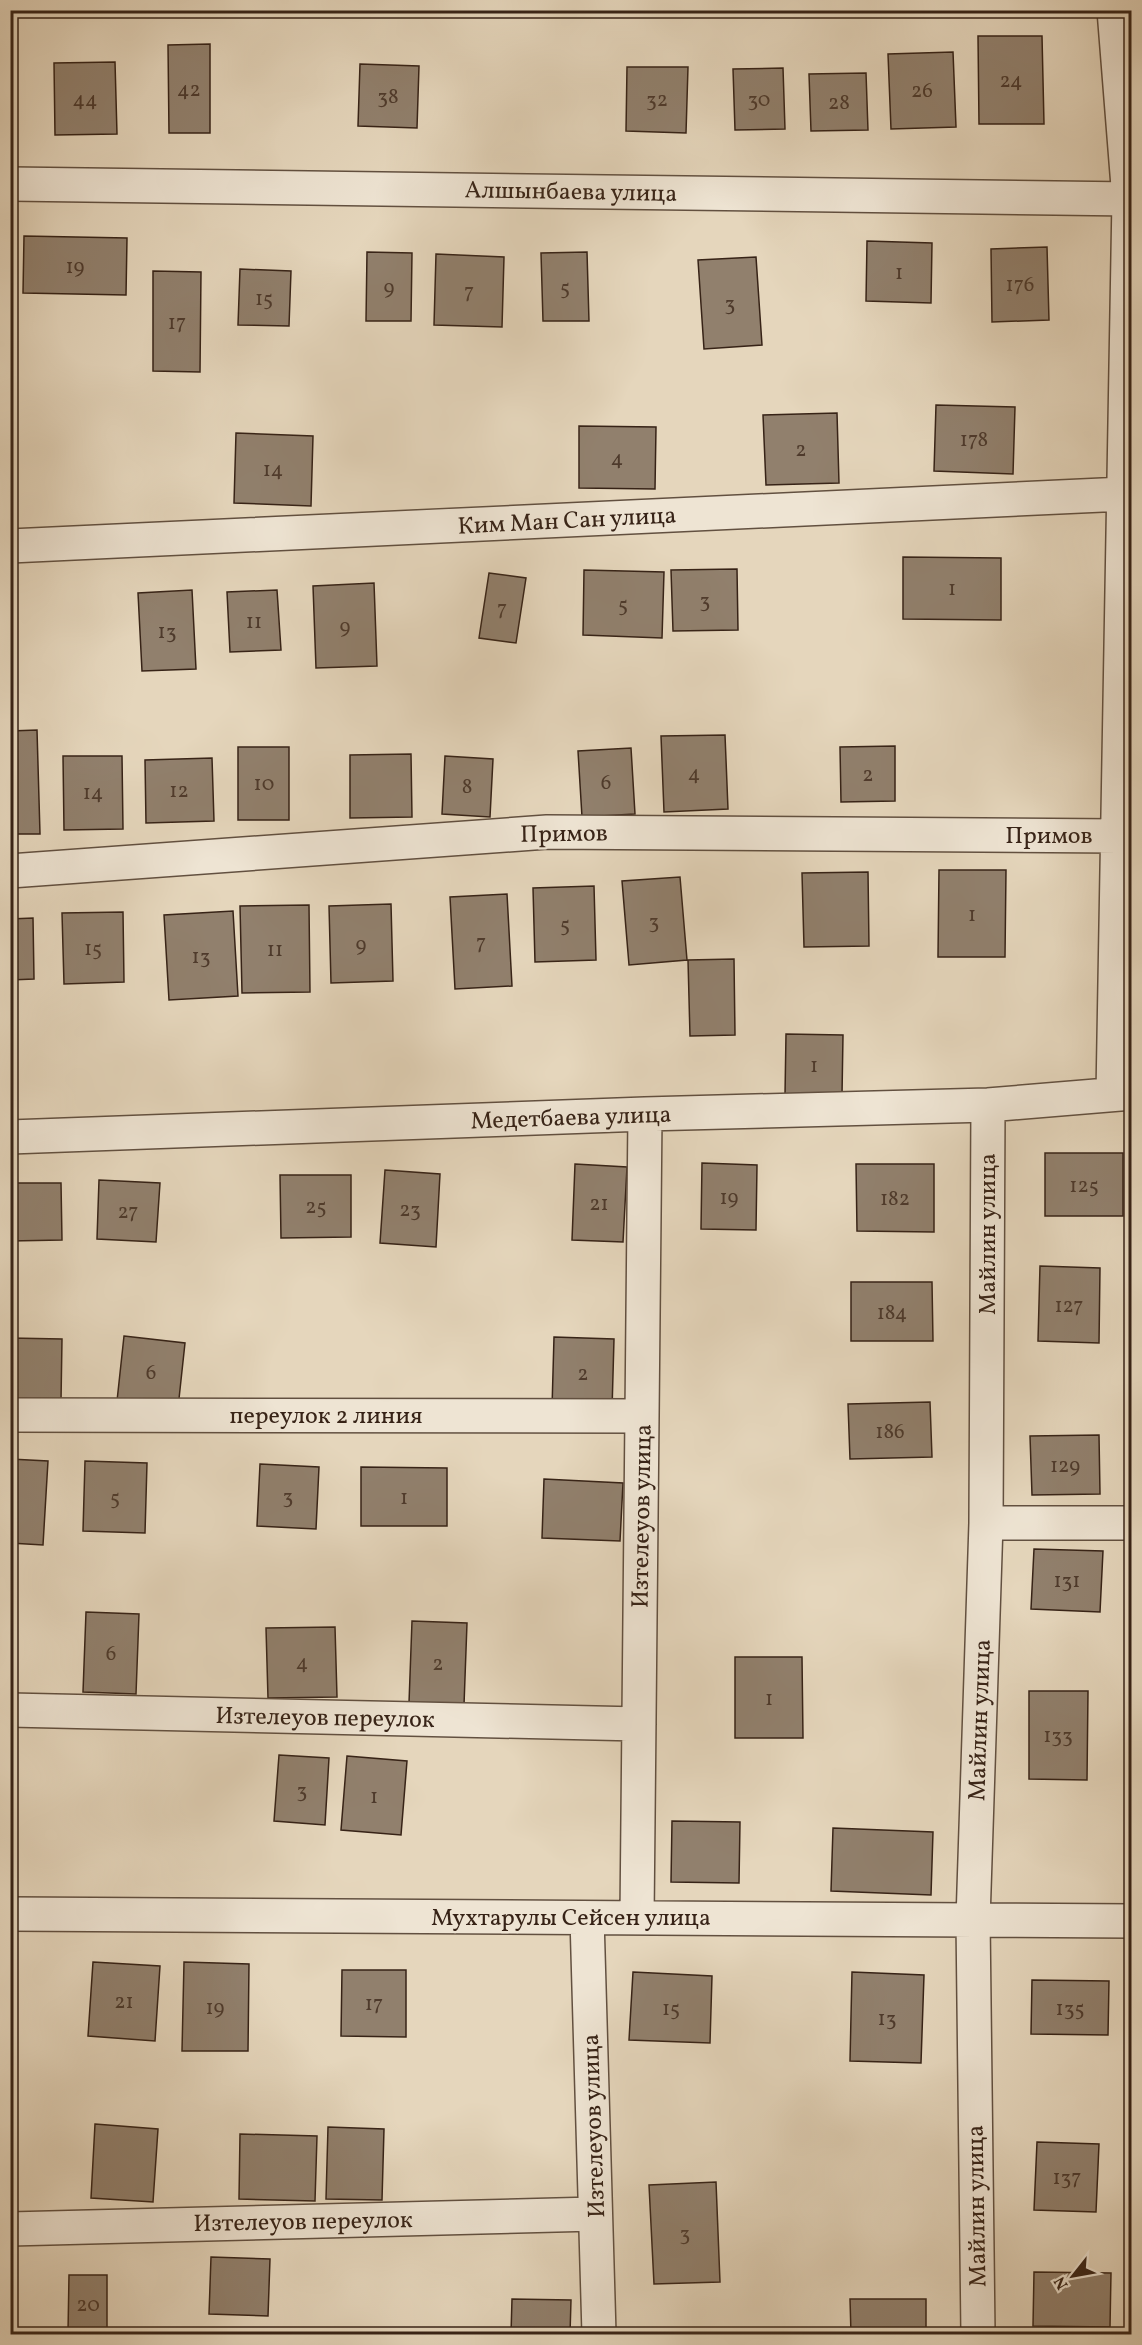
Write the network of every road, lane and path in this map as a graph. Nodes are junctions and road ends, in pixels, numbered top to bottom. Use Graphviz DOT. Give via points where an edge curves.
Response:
graph roads {
  1 [pos="1114,10"];
  2 [pos="10,184"];
  3 [pos="1130,199"];
  4 [pos="1124,494"];
  5 [pos="10,546"];
  6 [pos="1118,836"];
  7 [pos="10,871"];
  8 [pos="1122,1093"];
  9 [pos="988,1105"];
  10 [pos="645,1114"];
  11 [pos="10,1137"];
  12 [pos="10,1415"];
  13 [pos="642,1416"];
  14 [pos="986,1523"];
  15 [pos="1131,1523"];
  16 [pos="10,1710"];
  17 [pos="639,1724"];
  18 [pos="10,1914"];
  19 [pos="588,1918"];
  20 [pos="637,1918"];
  21 [pos="973,1920"];
  22 [pos="1131,1921"];
  23 [pos="595,2214"];
  24 [pos="10,2229"];
  25 [pos="598,2334"];
  26 [pos="978,2334"];
  1 -- 3 [label="street"];
  2 -- 3 [label="street, Алшынбаева улица"];
  3 -- 4 [label="street"];
  4 -- 5 [label="street, Ким Ман Сан улица"];
  4 -- 6 [label="street"];
  6 -- 7 [label="street, Примов" via="547,832"];
  6 -- 8 [label="street"];
  8 -- 9 [label="street, Медетбаева улица"];
  9 -- 10 [label="street, Медетбаева улица"];
  9 -- 14 [label="street, Майлин улица"];
  10 -- 11 [label="street, Медетбаева улица"];
  10 -- 13 [label="street, Изтелеуов улица"];
  12 -- 13 [label="street, переулок 2 линия"];
  13 -- 17 [label="street, Изтелеуов улица"];
  14 -- 15 [label="street"];
  14 -- 21 [label="street, Майлин улица"];
  16 -- 17 [label="street, Изтелеуов переулок"];
  17 -- 20 [label="street, Изтелеуов улица"];
  18 -- 19 [label="street, Мухтарулы Сейсен улица"];
  19 -- 20 [label="street, Мухтарулы Сейсен улица"];
  19 -- 23 [label="street, Изтелеуов улица"];
  20 -- 21 [label="street, Мухтарулы Сейсен улица"];
  21 -- 22 [label="street, Мухтарулы Сейсен улица"];
  21 -- 26 [label="street, Майлин улица"];
  23 -- 24 [label="street, Изтелеуов переулок"];
  23 -- 25 [label="street, Изтелеуов улица"];
}
